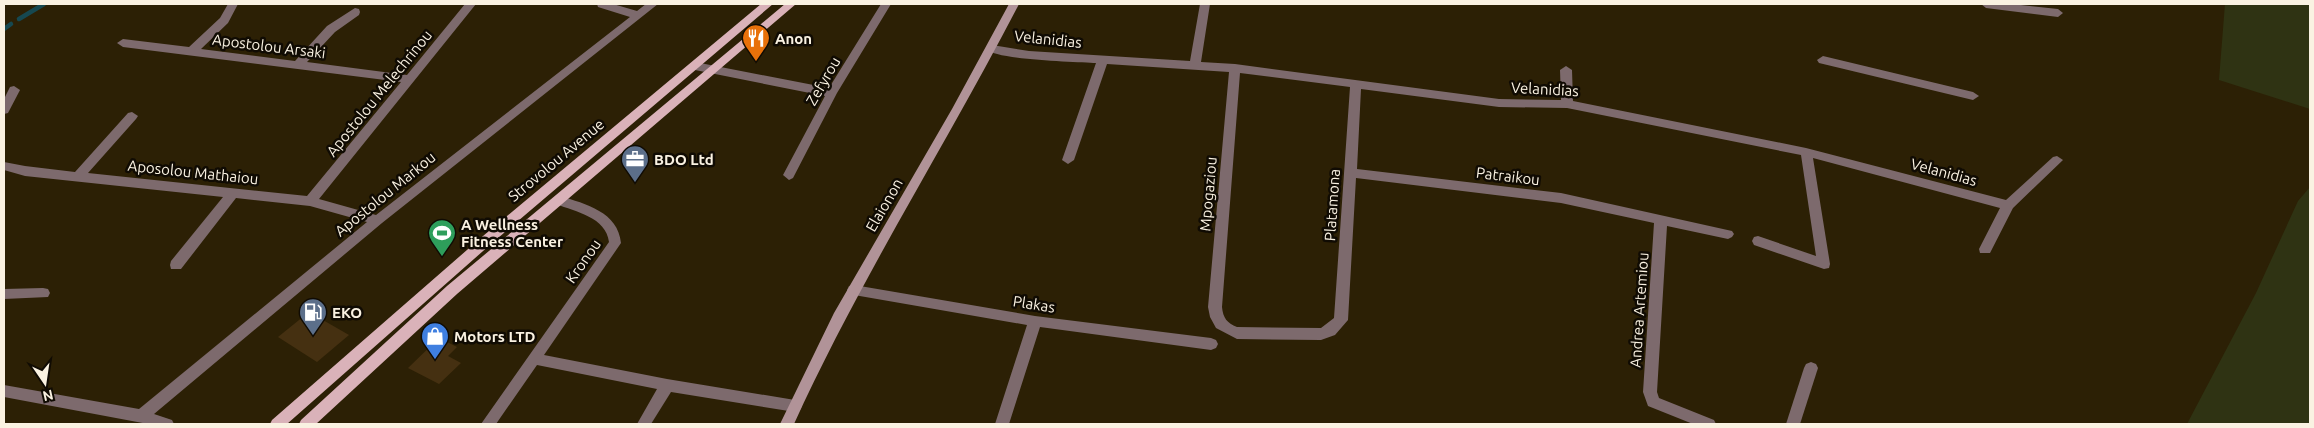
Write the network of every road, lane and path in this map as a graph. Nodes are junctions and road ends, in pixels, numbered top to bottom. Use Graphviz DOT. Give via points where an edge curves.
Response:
graph roads {
  1 [pos="233,4"];
  2 [pos="471,4"];
  3 [pos="602,4"];
  4 [pos="653,4"];
  5 [pos="768,4"];
  6 [pos="792,4"];
  7 [pos="886,4"];
  8 [pos="1014,4"];
  9 [pos="1205,4"];
  10 [pos="1986,4"];
  11 [pos="355,12"];
  12 [pos="2058,13"];
  13 [pos="637,15"];
  14 [pos="124,43"];
  15 [pos="992,49"];
  16 [pos="192,52"];
  17 [pos="1102,60"];
  18 [pos="1823,60"];
  19 [pos="298,65"];
  20 [pos="1195,65"];
  21 [pos="695,66"];
  22 [pos="1235,68"];
  23 [pos="1566,70"];
  24 [pos="714,71"];
  25 [pos="411,80"];
  26 [pos="1356,84"];
  27 [pos="14,90"];
  28 [pos="832,93"];
  29 [pos="1973,96"];
  30 [pos="1567,104"];
  31 [pos="4,110"];
  32 [pos="132,116"];
  33 [pos="1806,152"];
  34 [pos="1068,160"];
  35 [pos="2057,160"];
  36 [pos="4,166"];
  37 [pos="1350,173"];
  38 [pos="789,175"];
  39 [pos="78,176"];
  40 [pos="234,192"];
  41 [pos="310,201"];
  42 [pos="560,201"];
  43 [pos="2008,205"];
  44 [pos="1661,219"];
  45 [pos="378,220"];
  46 [pos="1728,234"];
  47 [pos="1758,241"];
  48 [pos="1985,249"];
  49 [pos="176,265"];
  50 [pos="854,290"];
  51 [pos="42,293"];
  52 [pos="4,294"];
  53 [pos="1035,321"];
  54 [pos="1336,326"];
  55 [pos="1211,344"];
  56 [pos="533,359"];
  57 [pos="1811,368"];
  58 [pos="667,385"];
  59 [pos="4,391"];
  60 [pos="795,406"];
  61 [pos="141,416"];
  62 [pos="167,424"];
  63 [pos="277,424"];
  64 [pos="306,424"];
  65 [pos="488,424"];
  66 [pos="644,424"];
  67 [pos="787,424"];
  68 [pos="1002,424"];
  69 [pos="1709,424"];
  70 [pos="1793,424"];
  1 -- 16 [label="street" via="224,20"];
  2 -- 25 [label="street, Apostolou Melechrinou"];
  3 -- 13 [label="street"];
  4 -- 13 [label="street, Apostolou Markou"];
  5 -- 21 [label="main road, Strovolou Avenue"];
  6 -- 24 [label="main road"];
  7 -- 28 [label="street, Zefyrou"];
  8 -- 15 [label="main road, Elaionon"];
  9 -- 20 [label="street"];
  10 -- 12 [label="street"];
  11 -- 19 [label="street" via="331,29"];
  13 -- 45 [label="street, Apostolou Markou"];
  14 -- 16 [label="street, Apostolou Arsaki"];
  15 -- 17 [label="street, Velanidias"];
  15 -- 50 [label="main road, Elaionon"];
  16 -- 19 [label="street, Apostolou Arsaki"];
  17 -- 20 [label="street, Velanidias"];
  17 -- 34 [label="street"];
  18 -- 29 [label="street"];
  19 -- 25 [label="street, Apostolou Arsaki"];
  20 -- 22 [label="street, Velanidias"];
  21 -- 24 [label="street"];
  21 -- 63 [label="main road, Strovolou Avenue" via="487,240"];
  22 -- 26 [label="street, Velanidias"];
  22 -- 54 [label="street, Mpogaziou" via="1215,307 1219,323 1237,333 1307,335 1321,334"];
  23 -- 30 [label="street"];
  24 -- 28 [label="street"];
  24 -- 42 [label="main road"];
  25 -- 41 [label="street, Apostolou Melechrinou"];
  26 -- 30 [label="street, Velanidias" via="1499,103"];
  26 -- 37 [label="street, Platamona"];
  27 -- 31 [label="street"];
  28 -- 38 [label="street, Zefyrou"];
  30 -- 33 [label="street, Velanidias"];
  32 -- 39 [label="street"];
  33 -- 43 [label="street, Velanidias"];
  33 -- 47 [label="street" via="1824,264"];
  35 -- 43 [label="street"];
  36 -- 39 [label="street, Aposolou Mathaiou"];
  37 -- 44 [label="street, Patraikou" via="1561,198"];
  37 -- 54 [label="street, Platamona" via="1341,320"];
  39 -- 40 [label="street, Aposolou Mathaiou"];
  40 -- 41 [label="street, Aposolou Mathaiou"];
  40 -- 49 [label="street"];
  41 -- 45 [label="street, Aposolou Mathaiou"];
  42 -- 56 [label="street, Kronou" via="607,220 615,235 615,243"];
  42 -- 64 [label="main road" via="452,290"];
  43 -- 48 [label="street"];
  44 -- 46 [label="street, Patraikou"];
  44 -- 69 [label="street, Andrea Artemiou" via="1650,392 1653,402"];
  45 -- 61 [label="street, Apostolou Markou"];
  50 -- 53 [label="street, Plakas"];
  50 -- 60 [label="main road, Elaionon"];
  51 -- 52 [label="street"];
  53 -- 55 [label="street, Plakas"];
  53 -- 68 [label="street"];
  56 -- 58 [label="street"];
  56 -- 65 [label="street, Kronou"];
  57 -- 70 [label="street"];
  58 -- 60 [label="street"];
  58 -- 66 [label="street"];
  59 -- 61 [label="street"];
  60 -- 67 [label="main road, Elaionon"];
  61 -- 62 [label="street"];
}
